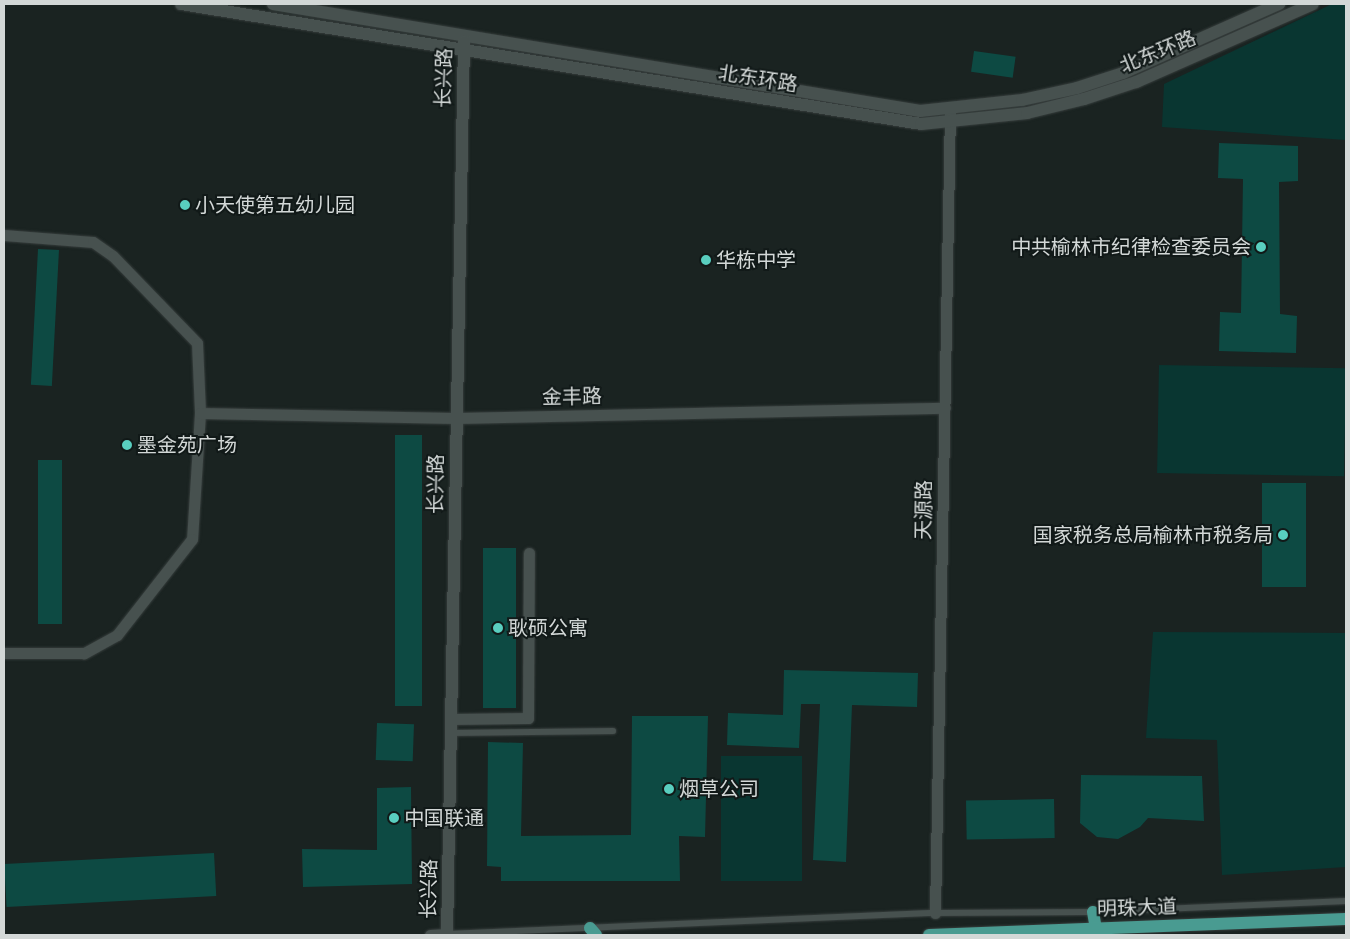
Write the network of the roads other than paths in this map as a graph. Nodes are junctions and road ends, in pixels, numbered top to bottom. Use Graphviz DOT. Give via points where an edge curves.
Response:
graph roads {
  1 [pos="181,4"];
  2 [pos="273,4"];
  3 [pos="1279,4"];
  4 [pos="1313,4"];
  5 [pos="466,34"];
  6 [pos="463,48"];
  7 [pos="950,108"];
  8 [pos="950,122"];
  9 [pos="4,235"];
  10 [pos="945,408"];
  11 [pos="200,413"];
  12 [pos="456,418"];
  13 [pos="529,553"];
  14 [pos="4,654"];
  15 [pos="451,719"];
  16 [pos="613,730"];
  17 [pos="451,733"];
  18 [pos="1346,901"];
  19 [pos="1093,912"];
  20 [pos="935,913"];
  21 [pos="1346,919"];
  22 [pos="1096,929"];
  23 [pos="593,932"];
  24 [pos="430,935"];
  25 [pos="447,935"];
  26 [pos="929,935"];
  1 -- 6 [label="main road, 北东环路"];
  2 -- 5 [label="main road, 北东环路"];
  3 -- 7 [label="main road, 北东环路" via="1123,73 1077,88 1022,100"];
  4 -- 8 [label="main road, 北东环路" via="1136,82 1027,113"];
  5 -- 6 [label="main road, 长兴路"];
  5 -- 7 [label="main road, 北东环路" via="920,111"];
  6 -- 8 [label="main road, 北东环路" via="921,124"];
  6 -- 12 [label="main road, 长兴路"];
  7 -- 8 [label="street, 天源路"];
  8 -- 10 [label="street, 天源路"];
  9 -- 11 [label="street" via="93,242 113,256 196,343"];
  10 -- 12 [label="street, 金丰路"];
  10 -- 20 [label="street, 天源路"];
  11 -- 12 [label="street, 金丰路"];
  11 -- 14 [label="street" via="192,539 116,635 84,653"];
  12 -- 15 [label="main road, 长兴路"];
  13 -- 15 [label="street" via="528,718 522,713"];
  15 -- 17 [label="main road, 长兴路"];
  16 -- 17 [label="lane"];
  17 -- 25 [label="main road, 长兴路"];
  18 -- 19 [label="lane"];
  19 -- 20 [label="lane"];
  19 -- 22 [label="main road"];
  20 -- 23 [label="lane"];
  21 -- 22 [label="main road, 明珠大道"];
  22 -- 26 [label="main road, 明珠大道"];
  23 -- 25 [label="lane"];
  24 -- 25 [label="street"];
}
